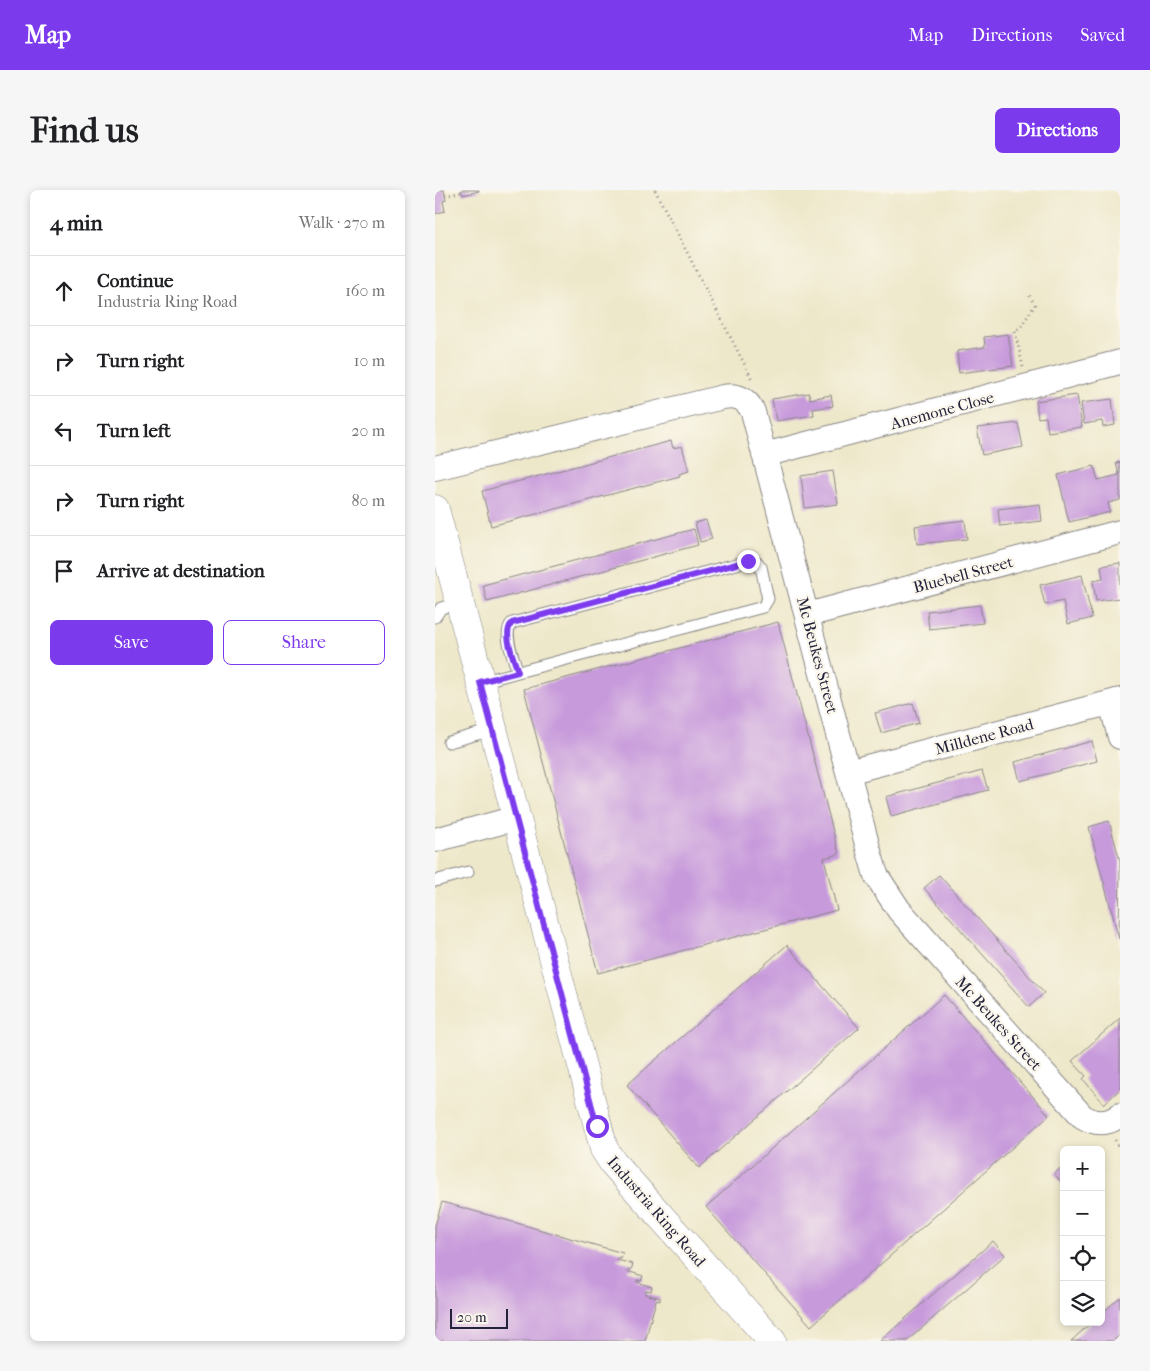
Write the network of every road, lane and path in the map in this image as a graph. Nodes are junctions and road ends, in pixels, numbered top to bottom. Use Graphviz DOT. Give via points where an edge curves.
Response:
graph roads {
  1 [pos="655,190"];
  2 [pos="462,192"];
  3 [pos="445,196"];
  4 [pos="1029,295"];
  5 [pos="1120,362"];
  6 [pos="1028,387"];
  7 [pos="755,388"];
  8 [pos="764,455"];
  9 [pos="435,468"];
  10 [pos="435,509"];
  11 [pos="1120,532"];
  12 [pos="460,603"];
  13 [pos="807,615"];
  14 [pos="435,617"];
  15 [pos="518,672"];
  16 [pos="480,682"];
  17 [pos="1115,702"];
  18 [pos="492,730"];
  19 [pos="1120,738"];
  20 [pos="449,742"];
  21 [pos="848,772"];
  22 [pos="516,818"];
  23 [pos="435,840"];
  24 [pos="468,872"];
  25 [pos="435,881"];
  26 [pos="1120,1115"];
  27 [pos="772,1341"];
  1 -- 7 [label="path"];
  2 -- 3 [label="path"];
  4 -- 6 [label="path" via="1035,305 1015,331"];
  5 -- 6 [label="street, Anemone Close"];
  6 -- 8 [label="street, Anemone Close"];
  8 -- 9 [label="street, Mc Beukes Street" via="751,407 743,399 731,396"];
  8 -- 13 [label="street, Mc Beukes Street"];
  10 -- 12 [label="street, Industria Ring Road"];
  11 -- 13 [label="street, Bluebell Street"];
  12 -- 14 [label="lane" via="441,608"];
  12 -- 16 [label="street, Industria Ring Road"];
  13 -- 21 [label="street, Mc Beukes Street"];
  15 -- 15 [label="lane" via="508,635 512,623 748,561 760,564 768,598 763,607"];
  15 -- 16 [label="lane"];
  16 -- 18 [label="street, Industria Ring Road"];
  17 -- 19 [label="street"];
  17 -- 21 [label="street, Milldene Road"];
  18 -- 20 [label="lane"];
  18 -- 22 [label="street, Industria Ring Road"];
  21 -- 26 [label="street, Mc Beukes Street" via="876,875 899,910 1082,1116 1095,1122 1105,1122"];
  22 -- 23 [label="street"];
  22 -- 27 [label="street, Industria Ring Road" via="605,1149 613,1163"];
  24 -- 25 [label="lane"];
}
